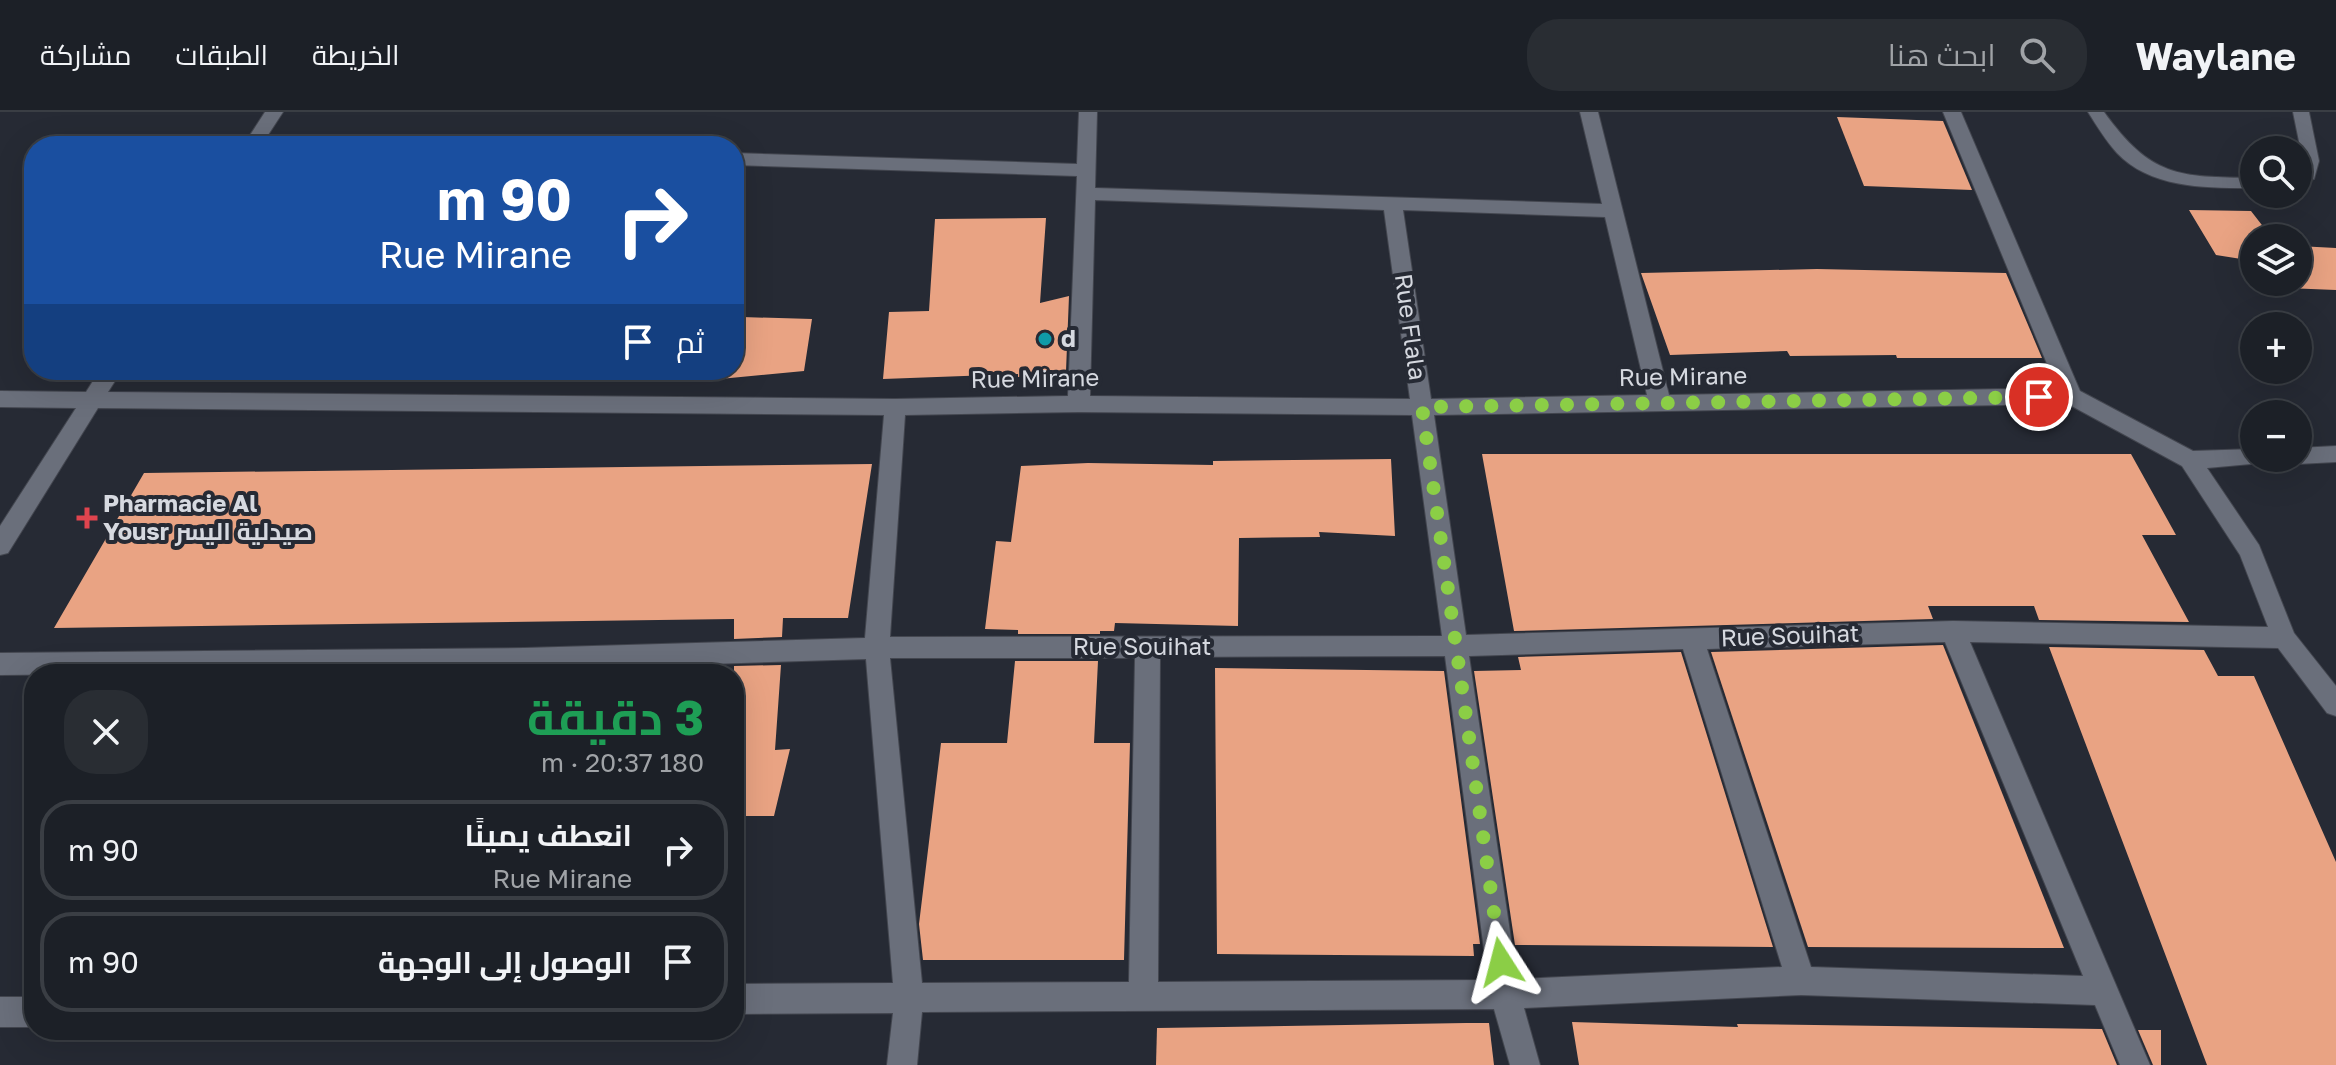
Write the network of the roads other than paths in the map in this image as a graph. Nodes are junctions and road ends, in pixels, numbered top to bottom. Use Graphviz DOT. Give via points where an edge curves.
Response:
graph roads {
  1 [pos="274,112"];
  2 [pos="1088,112"];
  3 [pos="1589,112"];
  4 [pos="1952,112"];
  5 [pos="2096,112"];
  6 [pos="2301,112"];
  7 [pos="259,136"];
  8 [pos="2306,136"];
  9 [pos="744,159"];
  10 [pos="1086,170"];
  11 [pos="2240,183"];
  12 [pos="1086,194"];
  13 [pos="1393,206"];
  14 [pos="1613,211"];
  15 [pos="105,380"];
  16 [pos="2071,396"];
  17 [pos="93,398"];
  18 [pos="0,399"];
  19 [pos="1079,404"];
  20 [pos="1660,404"];
  21 [pos="895,407"];
  22 [pos="1422,407"];
  23 [pos="2336,454"];
  24 [pos="2312,455"];
  25 [pos="2240,458"];
  26 [pos="2190,460"];
  27 [pos="0,546"];
  28 [pos="1953,631"];
  29 [pos="2284,638"];
  30 [pos="1692,639"];
  31 [pos="1148,646"];
  32 [pos="1454,646"];
  33 [pos="877,648"];
  34 [pos="0,664"];
  35 [pos="24,664"];
  36 [pos="561,664"];
  37 [pos="2336,705"];
  38 [pos="1801,981"];
  39 [pos="2104,991"];
  40 [pos="1505,994"];
  41 [pos="909,996"];
  42 [pos="1143,998"];
  43 [pos="744,999"];
  44 [pos="0,1012"];
  45 [pos="24,1012"];
  46 [pos="902,1065"];
  47 [pos="1525,1065"];
  48 [pos="2135,1065"];
  1 -- 7 [label="street"];
  2 -- 10 [label="street"];
  3 -- 14 [label="street"];
  4 -- 16 [label="street"];
  5 -- 11 [label="lane" via="2126,152 2156,172 2197,183"];
  6 -- 8 [label="lane"];
  9 -- 10 [label="street"];
  10 -- 12 [label="street"];
  12 -- 13 [label="street"];
  12 -- 19 [label="street"];
  13 -- 14 [label="street"];
  13 -- 22 [label="street, Rue Flala"];
  14 -- 20 [label="street"];
  15 -- 17 [label="street"];
  16 -- 20 [label="street, Rue Mirane"];
  16 -- 26 [label="street"];
  17 -- 18 [label="street, Rue Mirane"];
  17 -- 21 [label="street, Rue Mirane"];
  17 -- 27 [label="street"];
  19 -- 21 [label="street, Rue Mirane"];
  19 -- 22 [label="street, Rue Mirane"];
  20 -- 22 [label="street, Rue Mirane"];
  21 -- 33 [label="street"];
  22 -- 32 [label="street, Rue Flala"];
  23 -- 24 [label="street"];
  25 -- 26 [label="street"];
  26 -- 29 [label="street" via="2251,552"];
  28 -- 29 [label="street, Rue Souihat"];
  28 -- 30 [label="street, Rue Souihat"];
  28 -- 39 [label="street"];
  29 -- 37 [label="street"];
  30 -- 32 [label="street, Rue Souihat"];
  30 -- 38 [label="street"];
  31 -- 32 [label="street, Rue Souihat"];
  31 -- 33 [label="street, Rue Souihat"];
  31 -- 42 [label="street"];
  32 -- 40 [label="street, Rue Flala"];
  33 -- 36 [label="street, Rue Souihat"];
  33 -- 41 [label="street"];
  34 -- 35 [label="street, Rue Souihat"];
  38 -- 39 [label="street"];
  38 -- 40 [label="street"];
  39 -- 48 [label="street"];
  40 -- 42 [label="street"];
  40 -- 47 [label="street, Rue Flala"];
  41 -- 42 [label="street"];
  41 -- 43 [label="street"];
  41 -- 46 [label="street"];
  44 -- 45 [label="street"];
}
